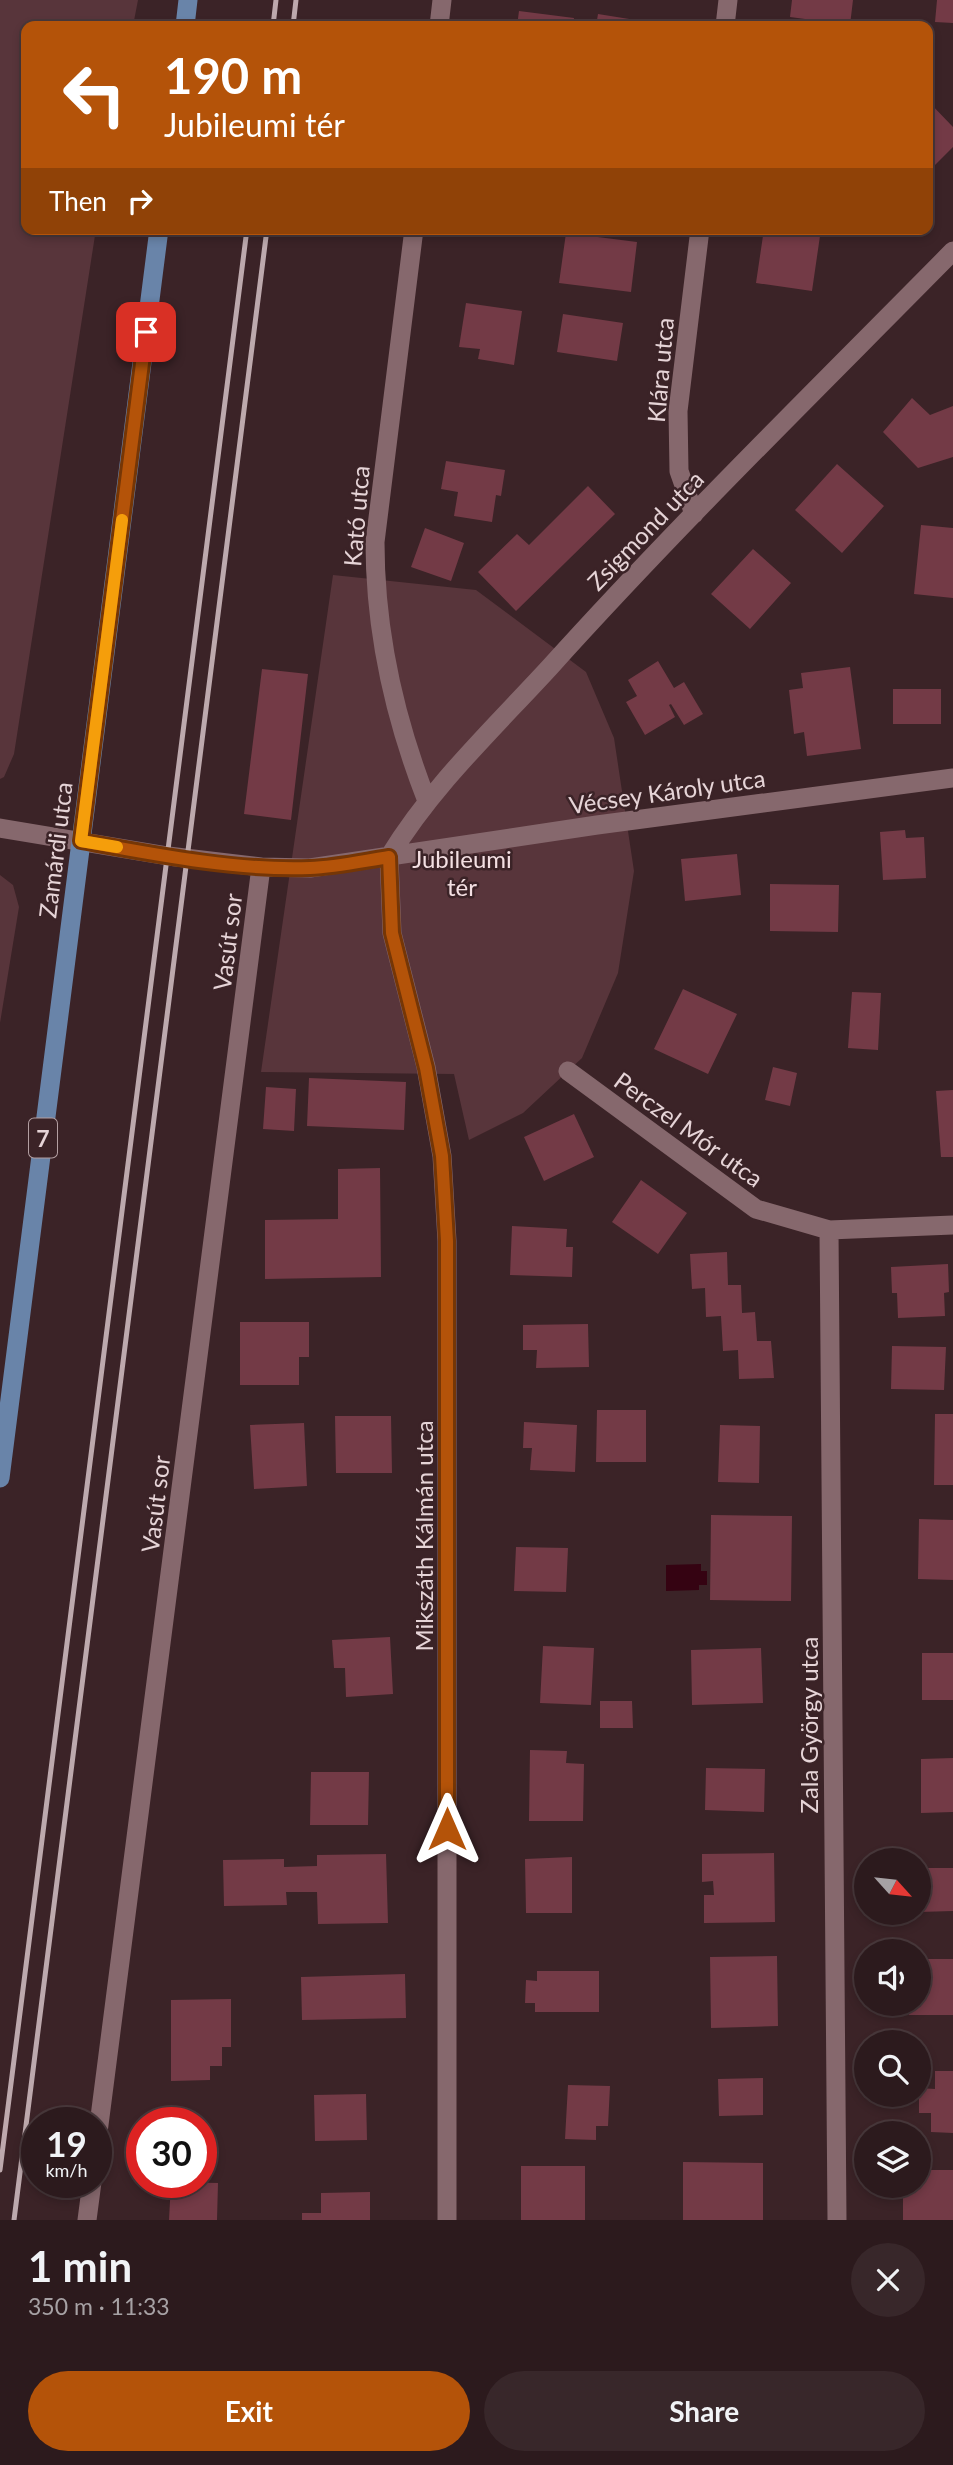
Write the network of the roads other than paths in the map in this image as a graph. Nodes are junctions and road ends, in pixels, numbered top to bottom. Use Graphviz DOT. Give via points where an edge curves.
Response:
graph roads {
  1 [pos="188,0"];
  2 [pos="442,0"];
  3 [pos="728,0"];
  4 [pos="186,21"];
  5 [pos="440,21"];
  6 [pos="726,21"];
  7 [pos="158,235"];
  8 [pos="413,235"];
  9 [pos="699,235"];
  10 [pos="953,251"];
  11 [pos="695,514"];
  12 [pos="953,778"];
  13 [pos="427,801"];
  14 [pos="0,828"];
  15 [pos="81,841"];
  16 [pos="389,857"];
  17 [pos="261,867"];
  18 [pos="568,1071"];
  19 [pos="953,1225"];
  20 [pos="829,1230"];
  21 [pos="0,1478"];
  22 [pos="101,2107"];
  23 [pos="90,2198"];
  24 [pos="87,2220"];
  25 [pos="447,2220"];
  26 [pos="837,2220"];
  1 -- 4 [label="main road"];
  2 -- 5 [label="street"];
  3 -- 6 [label="street"];
  7 -- 15 [label="main road, Zamárdi utca / 7"];
  8 -- 13 [label="street, Kató utca" via="375,542 375,579 388,674 407,750"];
  9 -- 11 [label="street, Klára utca" via="678,411 679,471"];
  10 -- 11 [label="street, Zsigmond utca"];
  11 -- 13 [label="street, Zsigmond utca"];
  12 -- 16 [label="street, Vécsey Károly utca"];
  13 -- 16 [label="street, Zsigmond utca"];
  14 -- 15 [label="street"];
  15 -- 17 [label="street"];
  15 -- 21 [label="main road, Zamárdi utca / 7"];
  16 -- 17 [label="street" via="310,868"];
  16 -- 25 [label="street, Mikszáth Kálmán utca" via="392,933 426,1068 442,1156 447,1241"];
  17 -- 22 [label="street, Vasút sor"];
  18 -- 20 [label="street, Perczel Mór utca" via="756,1209"];
  19 -- 20 [label="street, Perczel Mór utca"];
  20 -- 26 [label="street, Zala György utca"];
  23 -- 24 [label="street"];
}
